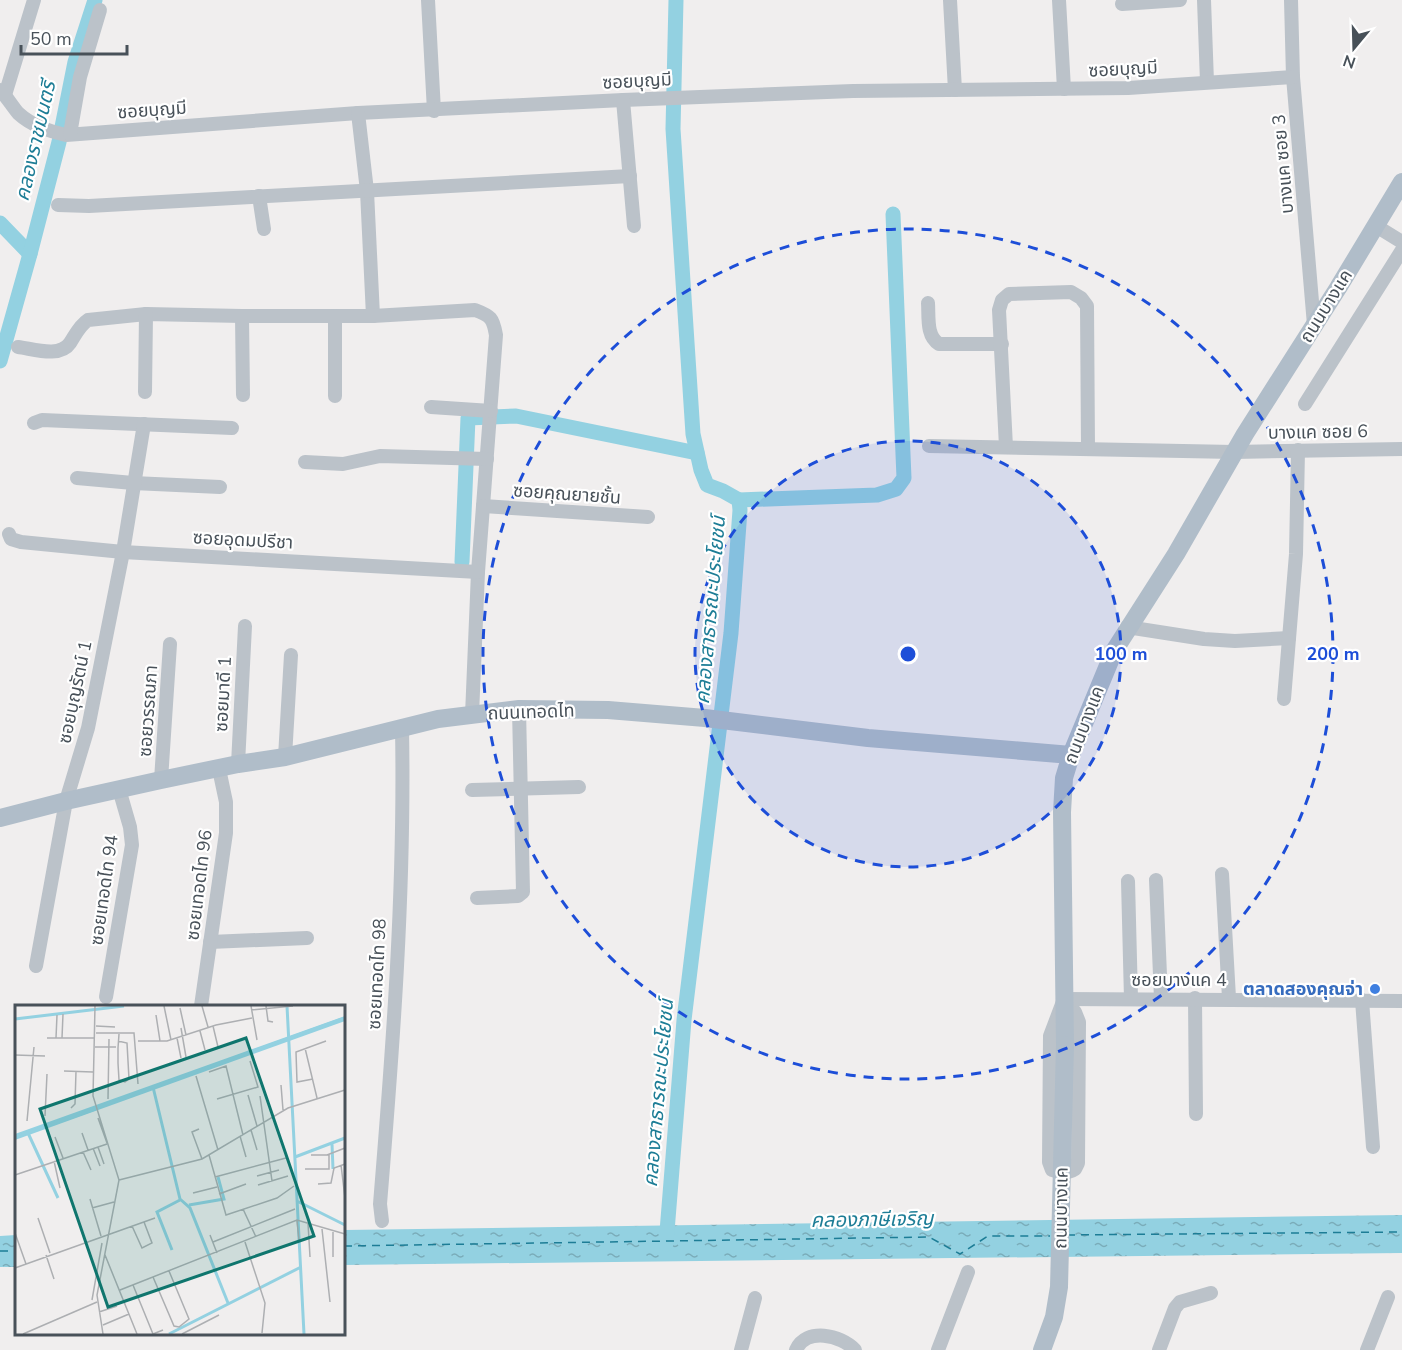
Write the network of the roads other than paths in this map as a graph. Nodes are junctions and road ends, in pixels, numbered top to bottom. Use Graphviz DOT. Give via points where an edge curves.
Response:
graph roads {
  1 [pos="34,0"];
  2 [pos="428,0"];
  3 [pos="950,0"];
  4 [pos="1059,0"];
  5 [pos="1180,0"];
  6 [pos="1204,0"];
  7 [pos="1291,0"];
  8 [pos="1122,4"];
  9 [pos="100,10"];
  10 [pos="1293,78"];
  11 [pos="1207,82"];
  12 [pos="1064,89"];
  13 [pos="955,90"];
  14 [pos="3,93"];
  15 [pos="623,100"];
  16 [pos="434,111"];
  17 [pos="358,113"];
  18 [pos="68,135"];
  19 [pos="630,176"];
  20 [pos="1402,182"];
  21 [pos="367,191"];
  22 [pos="260,196"];
  23 [pos="58,205"];
  24 [pos="634,226"];
  25 [pos="1376,226"];
  26 [pos="264,229"];
  27 [pos="1402,242"];
  28 [pos="1402,250"];
  29 [pos="928,303"];
  30 [pos="146,314"];
  31 [pos="242,316"];
  32 [pos="335,316"];
  33 [pos="373,316"];
  34 [pos="1314,325"];
  35 [pos="1002,344"];
  36 [pos="18,347"];
  37 [pos="145,392"];
  38 [pos="243,395"];
  39 [pos="335,396"];
  40 [pos="1305,404"];
  41 [pos="431,407"];
  42 [pos="491,411"];
  43 [pos="33,423"];
  44 [pos="144,424"];
  45 [pos="232,428"];
  46 [pos="929,446"];
  47 [pos="1006,447"];
  48 [pos="1088,448"];
  49 [pos="1402,449"];
  50 [pos="1298,450"];
  51 [pos="1234,452"];
  52 [pos="487,459"];
  53 [pos="305,462"];
  54 [pos="77,478"];
  55 [pos="133,483"];
  56 [pos="220,487"];
  57 [pos="483,506"];
  58 [pos="648,517"];
  59 [pos="9,534"];
  60 [pos="123,552"];
  61 [pos="478,572"];
  62 [pos="245,626"];
  63 [pos="1127,627"];
  64 [pos="1289,638"];
  65 [pos="170,644"];
  66 [pos="291,655"];
  67 [pos="1284,699"];
  68 [pos="519,708"];
  69 [pos="472,715"];
  70 [pos="402,729"];
  71 [pos="1071,755"];
  72 [pos="285,757"];
  73 [pos="238,764"];
  74 [pos="219,768"];
  75 [pos="161,780"];
  76 [pos="579,787"];
  77 [pos="119,789"];
  78 [pos="522,789"];
  79 [pos="472,790"];
  80 [pos="66,801"];
  81 [pos="0,818"];
  82 [pos="1222,874"];
  83 [pos="1156,880"];
  84 [pos="1128,881"];
  85 [pos="477,897"];
  86 [pos="307,938"];
  87 [pos="210,942"];
  88 [pos="36,966"];
  89 [pos="106,998"];
  90 [pos="1195,998"];
  91 [pos="1229,998"];
  92 [pos="1064,999"];
  93 [pos="1131,999"];
  94 [pos="1161,999"];
  95 [pos="1362,1000"];
  96 [pos="1402,1001"];
  97 [pos="201,1005"];
  98 [pos="1196,1114"];
  99 [pos="1373,1147"];
  100 [pos="381,1221"];
  101 [pos="969,1272"];
  102 [pos="1211,1293"];
  103 [pos="755,1298"];
  104 [pos="1388,1298"];
  105 [pos="741,1350"];
  106 [pos="796,1350"];
  107 [pos="855,1350"];
  108 [pos="938,1350"];
  109 [pos="1042,1350"];
  110 [pos="1159,1350"];
  111 [pos="1367,1350"];
  1 -- 14 [label="street"];
  2 -- 16 [label="street"];
  3 -- 13 [label="street"];
  4 -- 12 [label="street"];
  5 -- 8 [label="street"];
  6 -- 11 [label="street"];
  7 -- 10 [label="street, บางแค ซอย 3"];
  9 -- 18 [label="street"];
  10 -- 11 [label="street, ซอยบุญมี"];
  10 -- 34 [label="street, บางแค ซอย 3"];
  11 -- 12 [label="street, ซอยบุญมี"];
  12 -- 13 [label="street, ซอยบุญมี"];
  13 -- 15 [label="street, ซอยบุญมี"];
  14 -- 18 [label="street, ซอยบุญมี" via="29,121 45,130"];
  15 -- 16 [label="street, ซอยบุญมี"];
  15 -- 19 [label="street"];
  16 -- 17 [label="street, ซอยบุญมี"];
  17 -- 18 [label="street, ซอยบุญมี"];
  17 -- 21 [label="street"];
  19 -- 21 [label="street"];
  19 -- 24 [label="street"];
  20 -- 25 [label="main road, ถนนบางแค"];
  21 -- 22 [label="street"];
  21 -- 33 [label="street"];
  22 -- 23 [label="street"];
  22 -- 26 [label="street"];
  25 -- 27 [label="street"];
  25 -- 34 [label="main road, ถนนบางแค"];
  28 -- 40 [label="street"];
  29 -- 35 [label="street" via="930,332 939,344"];
  30 -- 31 [label="street"];
  30 -- 36 [label="street" via="88,320 63,350"];
  30 -- 37 [label="street"];
  31 -- 32 [label="street"];
  31 -- 38 [label="street"];
  32 -- 33 [label="street"];
  32 -- 39 [label="street"];
  33 -- 42 [label="street" via="475,310 489,315 496,335"];
  34 -- 51 [label="main road, ถนนบางแค"];
  35 -- 47 [label="street"];
  35 -- 48 [label="street" via="999,309 1009,294 1071,292 1081,298 1086,306"];
  41 -- 42 [label="street"];
  42 -- 52 [label="street"];
  43 -- 44 [label="street" via="42,420"];
  44 -- 45 [label="street"];
  44 -- 55 [label="street, ซอยบุญรัตน์ 1"];
  46 -- 47 [label="street, บางแค ซอย 6"];
  47 -- 48 [label="street, บางแค ซอย 6"];
  48 -- 51 [label="street, บางแค ซอย 6"];
  49 -- 50 [label="street, บางแค ซอย 6"];
  50 -- 51 [label="street, บางแค ซอย 6"];
  50 -- 64 [label="street"];
  51 -- 63 [label="main road, ถนนบางแค" via="1176,554"];
  52 -- 53 [label="street" via="380,456 343,464"];
  52 -- 57 [label="street"];
  54 -- 55 [label="street"];
  55 -- 56 [label="street"];
  55 -- 60 [label="street, ซอยบุญรัตน์ 1"];
  57 -- 58 [label="street, ซอยคุณยายชั้น"];
  57 -- 61 [label="street"];
  59 -- 60 [label="street, ซอยอุดมปรีชา" via="11,539 21,542"];
  60 -- 61 [label="street, ซอยอุดมปรีชา"];
  60 -- 80 [label="street, ซอยบุญรัตน์ 1" via="88,728"];
  61 -- 69 [label="street"];
  62 -- 73 [label="street, ซอยมาดี 1"];
  63 -- 64 [label="street" via="1204,639"];
  63 -- 71 [label="main road, ถนนบางแค"];
  64 -- 67 [label="street"];
  65 -- 75 [label="street, ซอยวรรณภา"];
  66 -- 72 [label="street"];
  68 -- 69 [label="main road, ถนนเทอดไท"];
  68 -- 71 [label="main road, ถนนเทอดไท" via="705,718 868,738"];
  68 -- 78 [label="street"];
  69 -- 70 [label="main road, ถนนเทอดไท"];
  70 -- 72 [label="main road, ถนนเทอดไท"];
  70 -- 100 [label="street, ซอยเทอดไท 98" via="402,834"];
  71 -- 92 [label="main road, ถนนบางแค" via="1064,778 1062,812"];
  72 -- 73 [label="main road, ถนนเทอดไท"];
  73 -- 74 [label="main road, ถนนเทอดไท"];
  74 -- 75 [label="main road, ถนนเทอดไท"];
  74 -- 87 [label="street, ซอยเทอดไท 96" via="226,802 226,833"];
  75 -- 77 [label="main road, ถนนเทอดไท"];
  76 -- 78 [label="street"];
  77 -- 80 [label="main road, ถนนเทอดไท"];
  77 -- 89 [label="street, ซอยเทอดไท 94" via="132,836"];
  78 -- 79 [label="street"];
  78 -- 85 [label="street" via="523,892 518,896"];
  80 -- 81 [label="main road, ถนนเทอดไท"];
  80 -- 88 [label="street, ซอยบุญรัตน์ 1"];
  82 -- 91 [label="street"];
  83 -- 94 [label="street"];
  84 -- 93 [label="street"];
  86 -- 87 [label="street"];
  87 -- 97 [label="street, ซอยเทอดไท 96"];
  90 -- 91 [label="street, ซอยบางแค 4"];
  90 -- 94 [label="street, ซอยบางแค 4"];
  90 -- 98 [label="street"];
  91 -- 95 [label="street, ซอยบางแค 4"];
  92 -- 92 [label="street" via="1079,1022 1078,1163 1070,1172 1052,1170 1049,1162 1050,1036"];
  92 -- 93 [label="street, ซอยบางแค 4"];
  92 -- 109 [label="main road, ถนนบางแค, bridge" via="1059,1287"];
  93 -- 94 [label="street, ซอยบางแค 4"];
  95 -- 96 [label="street, ซอยบางแค 4"];
  95 -- 99 [label="street"];
  101 -- 108 [label="street"];
  102 -- 110 [label="street" via="1180,1302"];
  103 -- 105 [label="street"];
  104 -- 111 [label="street"];
  106 -- 107 [label="street" via="805,1339 818,1335 841,1341"];
}
